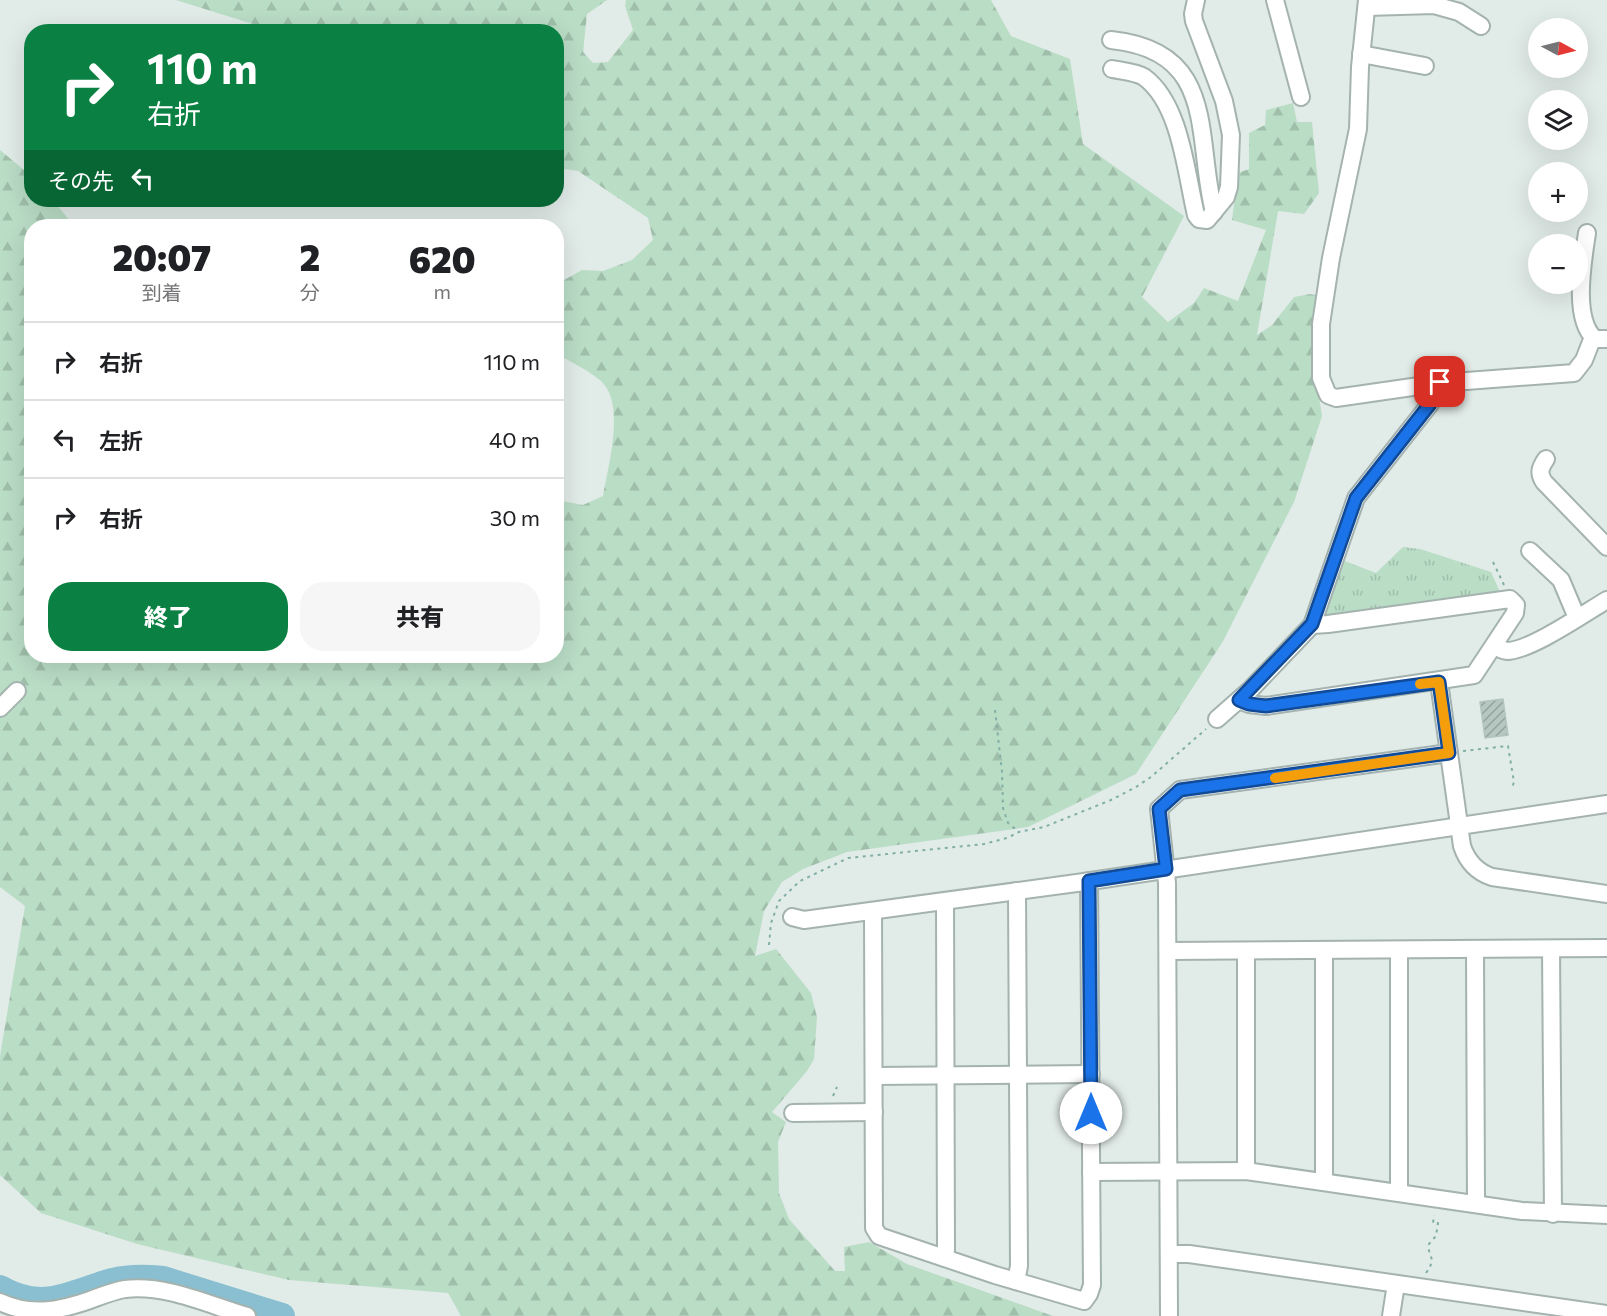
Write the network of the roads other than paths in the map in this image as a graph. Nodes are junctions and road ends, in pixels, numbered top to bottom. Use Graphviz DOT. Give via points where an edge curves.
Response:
graph roads {
  1 [pos="1196,0"];
  2 [pos="1275,0"];
  3 [pos="1367,4"];
  4 [pos="1481,26"];
  5 [pos="1111,40"];
  6 [pos="1361,54"];
  7 [pos="1425,66"];
  8 [pos="1112,69"];
  9 [pos="1301,97"];
  10 [pos="1214,212"];
  11 [pos="1587,233"];
  12 [pos="1601,339"];
  13 [pos="1440,382"];
  14 [pos="1546,459"];
  15 [pos="1607,547"];
  16 [pos="1530,551"];
  17 [pos="1607,600"];
  18 [pos="1578,618"];
  19 [pos="1312,624"];
  20 [pos="1494,646"];
  21 [pos="1439,682"];
  22 [pos="17,691"];
  23 [pos="1239,700"];
  24 [pos="0,708"];
  25 [pos="1217,719"];
  26 [pos="1454,752"];
  27 [pos="1607,804"];
  28 [pos="1459,827"];
  29 [pos="1166,869"];
  30 [pos="1089,881"];
  31 [pos="1017,891"];
  32 [pos="1607,894"];
  33 [pos="945,902"];
  34 [pos="873,911"];
  35 [pos="792,916"];
  36 [pos="1607,948"];
  37 [pos="1474,949"];
  38 [pos="1551,949"];
  39 [pos="1324,950"];
  40 [pos="1399,950"];
  41 [pos="1168,951"];
  42 [pos="1246,952"];
  43 [pos="1091,1074"];
  44 [pos="875,1076"];
  45 [pos="945,1076"];
  46 [pos="1017,1076"];
  47 [pos="874,1112"];
  48 [pos="793,1113"];
  49 [pos="1168,1170"];
  50 [pos="1246,1171"];
  51 [pos="1091,1172"];
  52 [pos="1323,1181"];
  53 [pos="1399,1192"];
  54 [pos="1476,1203"];
  55 [pos="1553,1214"];
  56 [pos="1607,1215"];
  57 [pos="1169,1254"];
  58 [pos="945,1258"];
  59 [pos="1016,1281"];
  60 [pos="1396,1284"];
  61 [pos="0,1302"];
  62 [pos="1607,1314"];
  63 [pos="247,1316"];
  64 [pos="1169,1316"];
  65 [pos="1391,1316"];
  1 -- 10 [label="street" via="1194,21 1224,101 1232,135 1229,187"];
  2 -- 9 [label="street"];
  3 -- 4 [label="street" via="1434,5 1459,12"];
  3 -- 6 [label="street"];
  5 -- 10 [label="street" via="1157,51 1183,74 1194,94 1201,125"];
  6 -- 7 [label="street"];
  6 -- 13 [label="street" via="1358,129 1321,324 1321,378 1328,395 1336,398"];
  8 -- 10 [label="street" via="1142,76 1159,93 1178,134 1196,215 1207,220"];
  11 -- 12 [label="street" via="1580,296 1590,334"];
  12 -- 13 [label="street" via="1591,342 1574,373"];
  13 -- 19 [label="street" via="1430,404 1356,498"];
  14 -- 15 [label="street" via="1540,468 1544,482"];
  16 -- 18 [label="street" via="1561,580"];
  17 -- 18 [label="street"];
  18 -- 20 [label="street" via="1518,648 1508,651"];
  19 -- 20 [label="street" via="1510,599 1516,604 1515,613"];
  19 -- 23 [label="street"];
  20 -- 21 [label="street" via="1474,675"];
  21 -- 23 [label="street" via="1266,706"];
  21 -- 26 [label="street"];
  22 -- 24 [label="street"];
  23 -- 25 [label="street"];
  26 -- 28 [label="street"];
  26 -- 29 [label="street" via="1180,790 1159,809"];
  27 -- 28 [label="street"];
  28 -- 29 [label="street"];
  28 -- 32 [label="street" via="1467,858 1486,875"];
  29 -- 30 [label="street"];
  29 -- 41 [label="street"];
  30 -- 31 [label="street"];
  30 -- 43 [label="street"];
  31 -- 33 [label="street"];
  31 -- 46 [label="street"];
  33 -- 34 [label="street"];
  33 -- 45 [label="street"];
  34 -- 35 [label="street" via="804,920"];
  34 -- 44 [label="street"];
  36 -- 38 [label="street"];
  37 -- 38 [label="street"];
  37 -- 40 [label="street"];
  37 -- 54 [label="street"];
  38 -- 55 [label="street"];
  39 -- 40 [label="street"];
  39 -- 42 [label="street"];
  39 -- 52 [label="street"];
  40 -- 53 [label="street"];
  41 -- 42 [label="street"];
  41 -- 49 [label="street"];
  42 -- 50 [label="street"];
  43 -- 46 [label="street"];
  43 -- 51 [label="street"];
  44 -- 45 [label="street"];
  44 -- 47 [label="street"];
  45 -- 46 [label="street"];
  45 -- 58 [label="street"];
  46 -- 59 [label="street"];
  47 -- 48 [label="street"];
  47 -- 58 [label="street" via="874,1228 879,1236"];
  49 -- 50 [label="street"];
  49 -- 51 [label="street"];
  49 -- 57 [label="street"];
  50 -- 52 [label="street"];
  51 -- 59 [label="street" via="1089,1294 1084,1301"];
  52 -- 53 [label="street"];
  53 -- 54 [label="street"];
  54 -- 55 [label="street"];
  55 -- 56 [label="street"];
  57 -- 60 [label="street"];
  57 -- 64 [label="street"];
  58 -- 59 [label="street"];
  60 -- 62 [label="street"];
  60 -- 65 [label="street"];
  61 -- 63 [label="street" via="28,1312 44,1312 125,1289 147,1289"];
}
